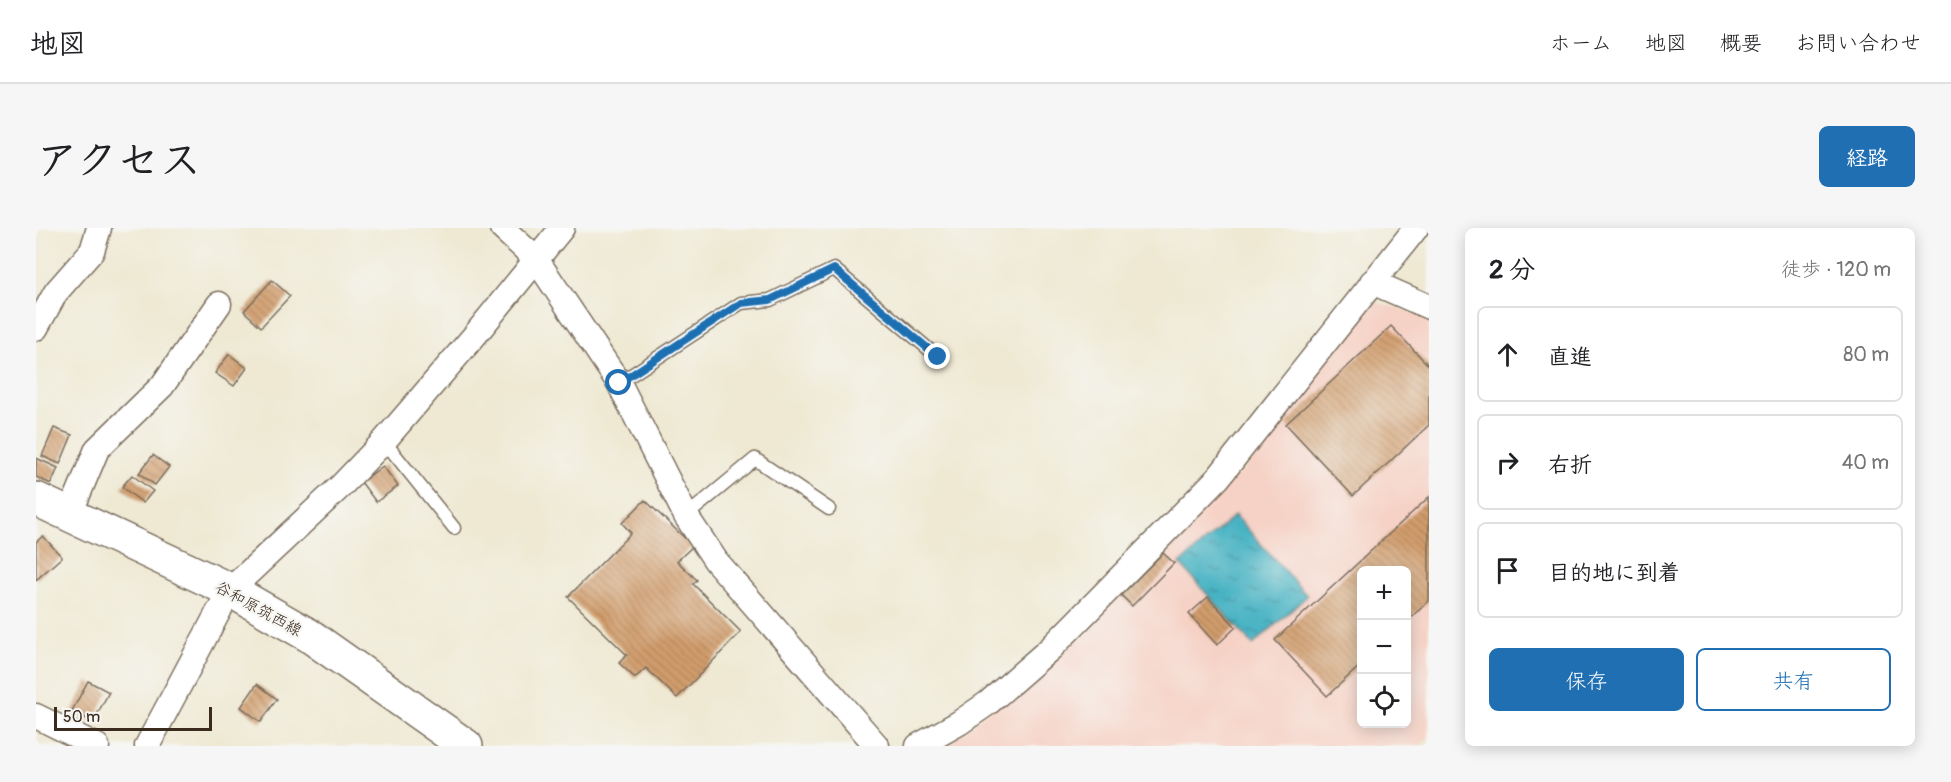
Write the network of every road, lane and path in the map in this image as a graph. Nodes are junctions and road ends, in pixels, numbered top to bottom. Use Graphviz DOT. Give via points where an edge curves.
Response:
graph roads {
  1 [pos="99,228"];
  2 [pos="502,228"];
  3 [pos="562,228"];
  4 [pos="1416,228"];
  5 [pos="536,259"];
  6 [pos="1372,282"];
  7 [pos="219,304"];
  8 [pos="1429,307"];
  9 [pos="36,328"];
  10 [pos="938,357"];
  11 [pos="619,383"];
  12 [pos="384,441"];
  13 [pos="36,499"];
  14 [pos="829,509"];
  15 [pos="70,514"];
  16 [pos="686,516"];
  17 [pos="454,528"];
  18 [pos="230,590"];
  19 [pos="36,716"];
  20 [pos="97,746"];
  21 [pos="147,746"];
  22 [pos="466,746"];
  23 [pos="877,746"];
  24 [pos="918,746"];
  1 -- 9 [label="street" via="92,251 56,292"];
  2 -- 5 [label="street"];
  3 -- 5 [label="street"];
  4 -- 6 [label="street"];
  5 -- 11 [label="street"];
  5 -- 12 [label="street"];
  6 -- 8 [label="street"];
  6 -- 24 [label="street" via="1210,487 1051,648 988,703"];
  7 -- 15 [label="street" via="162,386 97,449"];
  10 -- 11 [label="lane" via="834,269 770,300 741,303"];
  11 -- 16 [label="street"];
  12 -- 17 [label="lane"];
  12 -- 18 [label="street"];
  13 -- 15 [label="main road, 谷和原筑西線"];
  14 -- 16 [label="lane" via="754,459"];
  15 -- 18 [label="main road, 谷和原筑西線"];
  16 -- 23 [label="street" via="716,561"];
  18 -- 21 [label="street"];
  18 -- 22 [label="main road, 谷和原筑西線" via="310,636"];
  19 -- 20 [label="street"];
}
